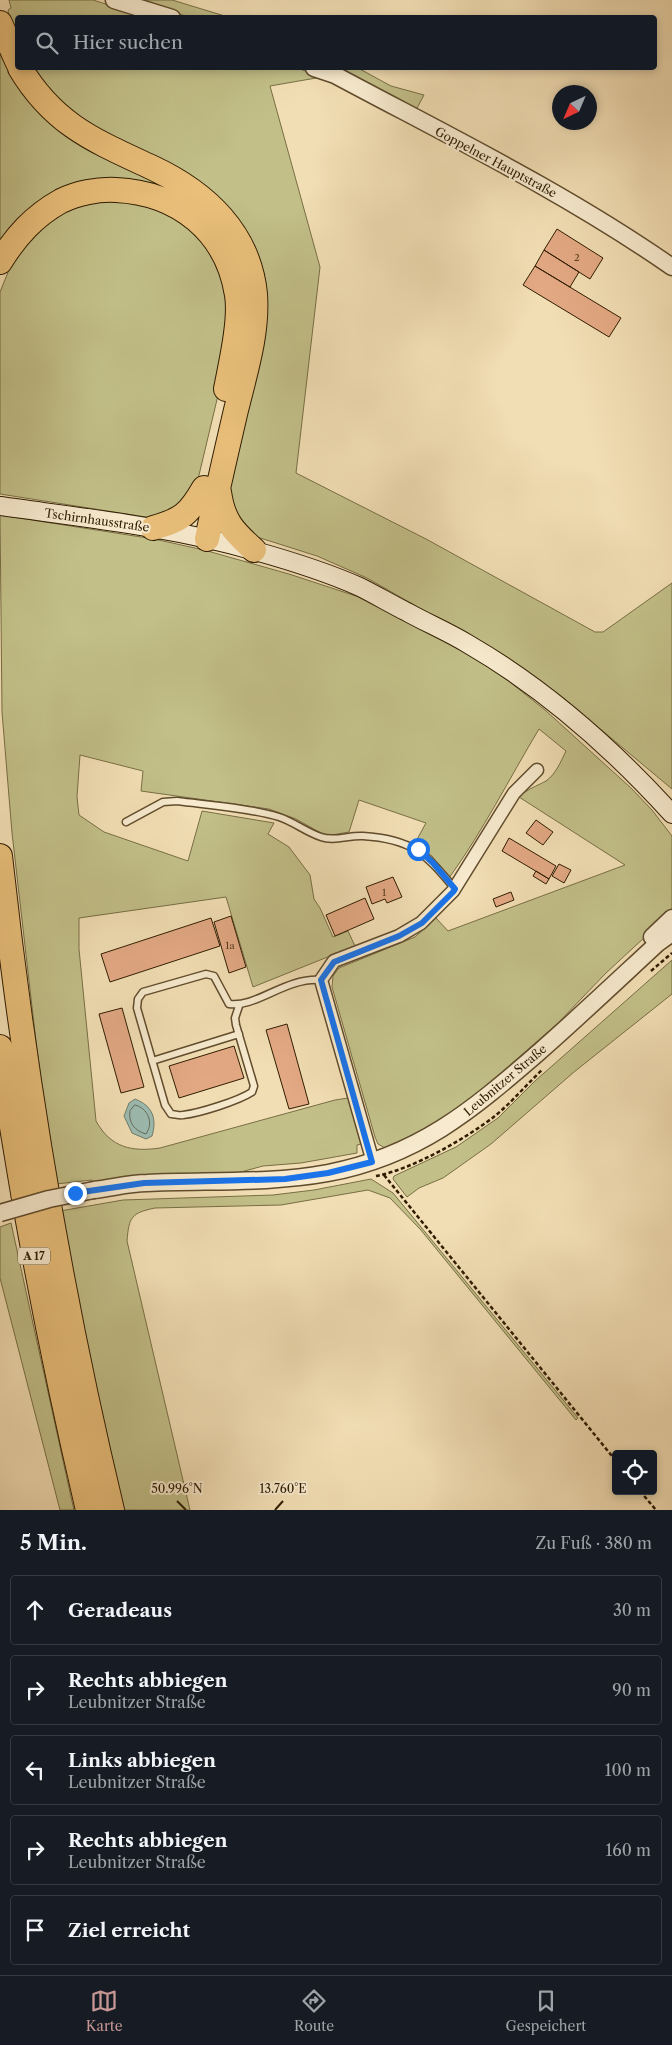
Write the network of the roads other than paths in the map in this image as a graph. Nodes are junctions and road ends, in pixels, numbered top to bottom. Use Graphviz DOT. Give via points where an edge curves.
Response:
graph roads {
  1 [pos="114,0"];
  2 [pos="162,15"];
  3 [pos="0,23"];
  4 [pos="15,56"];
  5 [pos="21,70"];
  6 [pos="320,70"];
  7 [pos="0,262"];
  8 [pos="672,266"];
  9 [pos="211,486"];
  10 [pos="0,506"];
  11 [pos="153,528"];
  12 [pos="201,538"];
  13 [pos="254,550"];
  14 [pos="537,770"];
  15 [pos="672,814"];
  16 [pos="126,822"];
  17 [pos="0,856"];
  18 [pos="455,889"];
  19 [pos="672,918"];
  20 [pos="672,933"];
  21 [pos="321,980"];
  22 [pos="239,1006"];
  23 [pos="239,1034"];
  24 [pos="557,1036"];
  25 [pos="0,1047"];
  26 [pos="152,1061"];
  27 [pos="374,1169"];
  28 [pos="0,1213"];
  29 [pos="88,1510"];
  30 [pos="112,1510"];
  1 -- 2 [label="street"];
  3 -- 4 [label="highway"];
  5 -- 9 [label="highway" via="57,115 93,140 185,185 215,209 242,246 255,295 250,353"];
  6 -- 8 [label="street, Goppelner Hauptstraße" via="335,75 550,190"];
  7 -- 9 [label="highway" via="22,230 40,215 62,201 104,190 152,194 189,214 210,233 228,264 237,296 232,361"];
  9 -- 11 [label="highway" via="192,508 173,523"];
  9 -- 12 [label="highway"];
  9 -- 13 [label="highway" via="234,532"];
  10 -- 11 [label="main road, Tschirnhausstraße"];
  11 -- 12 [label="main road, Tschirnhausstraße"];
  12 -- 13 [label="main road, Tschirnhausstraße"];
  13 -- 15 [label="main road, Tschirnhausstraße" via="360,587 510,670 574,720 641,780"];
  14 -- 18 [label="street" via="514,793"];
  16 -- 18 [label="lane" via="163,802 177,800 279,817 331,839 362,836 398,841 418,849"];
  17 -- 30 [label="highway, A 17" via="12,966 49,1213 73,1341"];
  18 -- 21 [label="street" via="422,923 399,936 334,962"];
  19 -- 24 [label="street" via="589,996"];
  20 -- 24 [label="street"];
  21 -- 22 [label="lane" via="309,979 286,985"];
  21 -- 27 [label="street"];
  22 -- 23 [label="lane" via="235,1018"];
  22 -- 26 [label="lane" via="229,1004 214,976 206,974 143,992 138,998 137,1008"];
  23 -- 26 [label="lane"];
  23 -- 26 [label="lane" via="254,1086 252,1092 244,1097 181,1116 171,1114 165,1105"];
  24 -- 27 [label="street, Leubnitzer Straße" via="482,1102 453,1123"];
  25 -- 29 [label="highway, A 17" via="35,1265"];
  27 -- 28 [label="street, Leubnitzer Straße, bridge" via="285,1179 144,1183 66,1195"];
}
